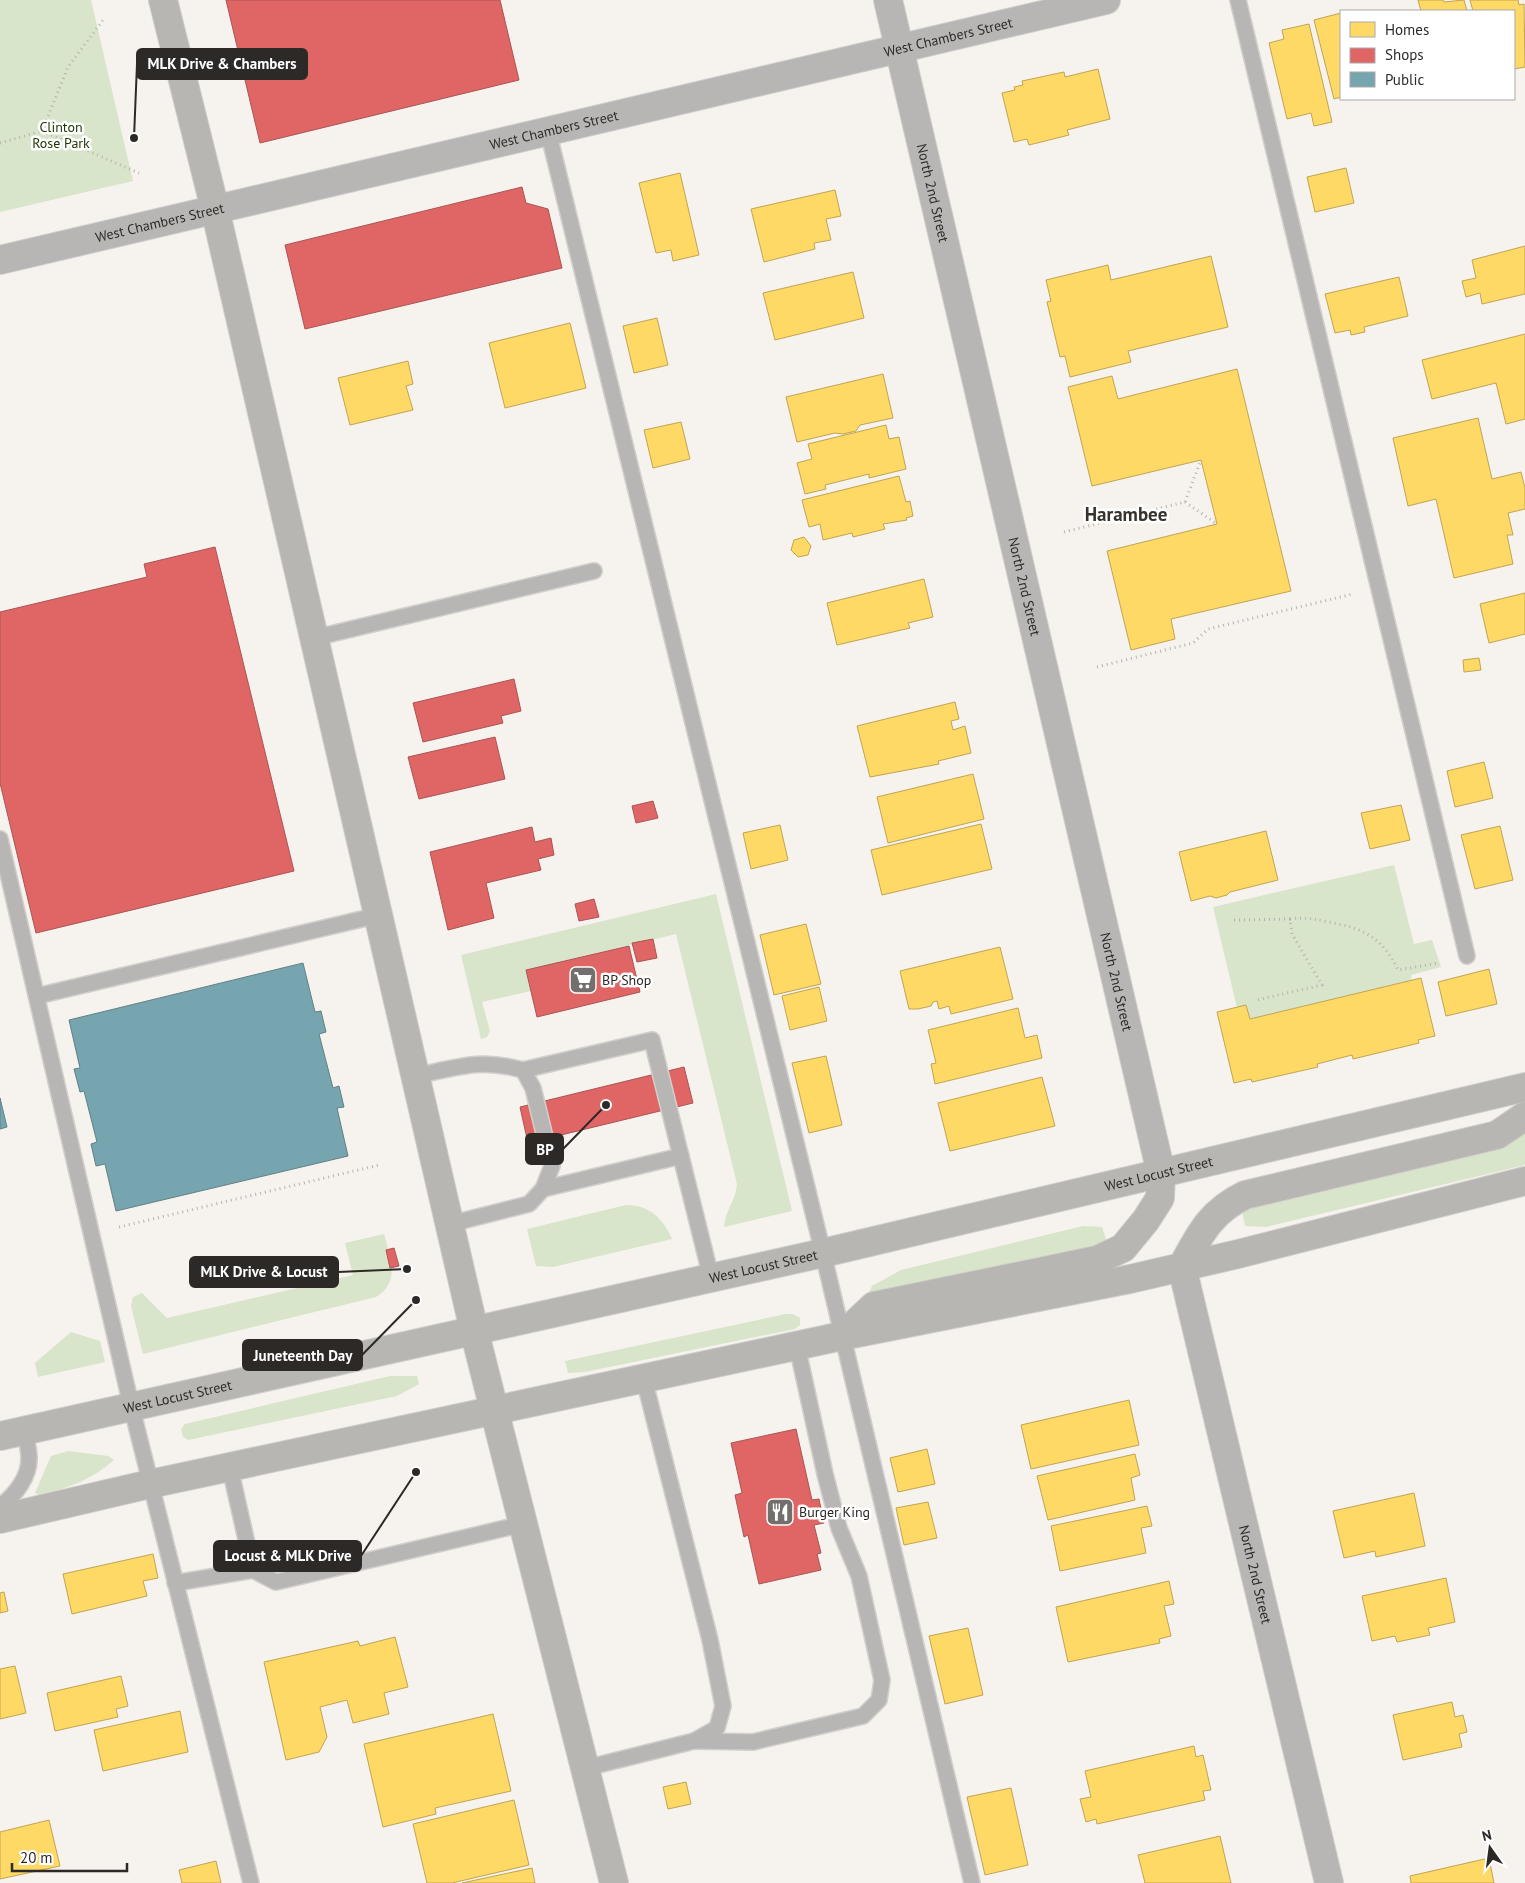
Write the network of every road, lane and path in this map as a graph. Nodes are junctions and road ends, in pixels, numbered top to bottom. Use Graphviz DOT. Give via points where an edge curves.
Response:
graph roads {
  1 [pos="163,0"];
  2 [pos="888,0"];
  3 [pos="1106,0"];
  4 [pos="1238,0"];
  5 [pos="103,20"];
  6 [pos="900,48"];
  7 [pos="42,131"];
  8 [pos="548,131"];
  9 [pos="0,143"];
  10 [pos="140,173"];
  11 [pos="215,210"];
  12 [pos="0,260"];
  13 [pos="1202,460"];
  14 [pos="1185,502"];
  15 [pos="1217,524"];
  16 [pos="1064,532"];
  17 [pos="594,571"];
  18 [pos="1380,588"];
  19 [pos="314,638"];
  20 [pos="1097,667"];
  21 [pos="0,839"];
  22 [pos="378,915"];
  23 [pos="1290,919"];
  24 [pos="1234,920"];
  25 [pos="1467,956"];
  26 [pos="1434,965"];
  27 [pos="36,996"];
  28 [pos="1257,1000"];
  29 [pos="523,1070"];
  30 [pos="416,1076"];
  31 [pos="1525,1087"];
  32 [pos="1525,1116"];
  33 [pos="681,1156"];
  34 [pos="379,1165"];
  35 [pos="1161,1173"];
  36 [pos="1525,1181"];
  37 [pos="543,1189"];
  38 [pos="450,1224"];
  39 [pos="92,1234"];
  40 [pos="823,1253"];
  41 [pos="1182,1267"];
  42 [pos="711,1277"];
  43 [pos="474,1330"];
  44 [pos="842,1336"];
  45 [pos="798,1346"];
  46 [pos="644,1379"];
  47 [pos="131,1405"];
  48 [pos="494,1411"];
  49 [pos="12,1433"];
  50 [pos="230,1468"];
  51 [pos="150,1484"];
  52 [pos="0,1506"];
  53 [pos="0,1519"];
  54 [pos="523,1524"];
  55 [pos="253,1570"];
  56 [pos="175,1583"];
  57 [pos="694,1741"];
  58 [pos="586,1768"];
  59 [pos="251,1883"];
  60 [pos="614,1883"];
  61 [pos="972,1883"];
  62 [pos="1329,1883"];
  1 -- 11 [label="main road"];
  2 -- 6 [label="street, North 2nd Street"];
  3 -- 6 [label="street, West Chambers Street"];
  4 -- 18 [label="lane"];
  5 -- 7 [label="path" via="68,67"];
  6 -- 8 [label="street, West Chambers Street"];
  6 -- 35 [label="street, North 2nd Street"];
  7 -- 9 [label="path"];
  7 -- 10 [label="path"];
  8 -- 11 [label="street, West Chambers Street"];
  8 -- 40 [label="lane"];
  11 -- 12 [label="street, West Chambers Street"];
  11 -- 19 [label="main road"];
  13 -- 14 [label="path"];
  14 -- 15 [label="path"];
  14 -- 16 [label="path"];
  17 -- 19 [label="lane"];
  18 -- 20 [label="path" via="1208,629 1193,643"];
  18 -- 25 [label="lane"];
  19 -- 22 [label="main road"];
  21 -- 27 [label="lane"];
  22 -- 27 [label="lane"];
  22 -- 30 [label="main road"];
  23 -- 24 [label="path"];
  23 -- 26 [label="path" via="1304,917 1354,926 1380,944 1398,970"];
  23 -- 28 [label="path" via="1292,934 1322,985"];
  27 -- 39 [label="lane"];
  29 -- 30 [label="lane" via="500,1064 475,1063"];
  29 -- 33 [label="lane" via="652,1040"];
  29 -- 37 [label="lane" via="533,1088 552,1166"];
  30 -- 38 [label="main road"];
  31 -- 35 [label="main road, West Locust Street"];
  32 -- 41 [label="main road" via="1497,1135 1245,1195 1226,1204 1206,1224"];
  33 -- 37 [label="lane"];
  33 -- 42 [label="lane"];
  34 -- 39 [label="path"];
  35 -- 40 [label="main road, West Locust Street"];
  35 -- 44 [label="main road" via="1160,1198 1123,1248 1097,1260 874,1306"];
  36 -- 41 [label="main road"];
  37 -- 38 [label="lane" via="529,1204"];
  38 -- 43 [label="main road"];
  39 -- 47 [label="lane"];
  40 -- 42 [label="main road, West Locust Street"];
  40 -- 44 [label="lane"];
  41 -- 44 [label="main road"];
  41 -- 62 [label="street, North 2nd Street"];
  42 -- 43 [label="main road, West Locust Street"];
  43 -- 47 [label="main road, West Locust Street"];
  43 -- 48 [label="main road"];
  44 -- 45 [label="main road"];
  44 -- 61 [label="lane"];
  45 -- 46 [label="main road"];
  45 -- 57 [label="lane" via="829,1492 839,1528 859,1576 882,1680 879,1700 863,1716 753,1742"];
  46 -- 48 [label="main road"];
  46 -- 57 [label="lane" via="724,1706 718,1728"];
  47 -- 49 [label="main road, West Locust Street"];
  47 -- 51 [label="lane"];
  48 -- 50 [label="main road"];
  48 -- 54 [label="main road"];
  49 -- 52 [label="lane" via="30,1458 18,1489"];
  50 -- 51 [label="main road"];
  50 -- 55 [label="lane"];
  51 -- 53 [label="main road"];
  51 -- 56 [label="lane"];
  54 -- 55 [label="lane" via="276,1582"];
  54 -- 58 [label="main road"];
  55 -- 56 [label="lane"];
  56 -- 59 [label="lane"];
  57 -- 58 [label="lane"];
  58 -- 60 [label="main road"];
}
